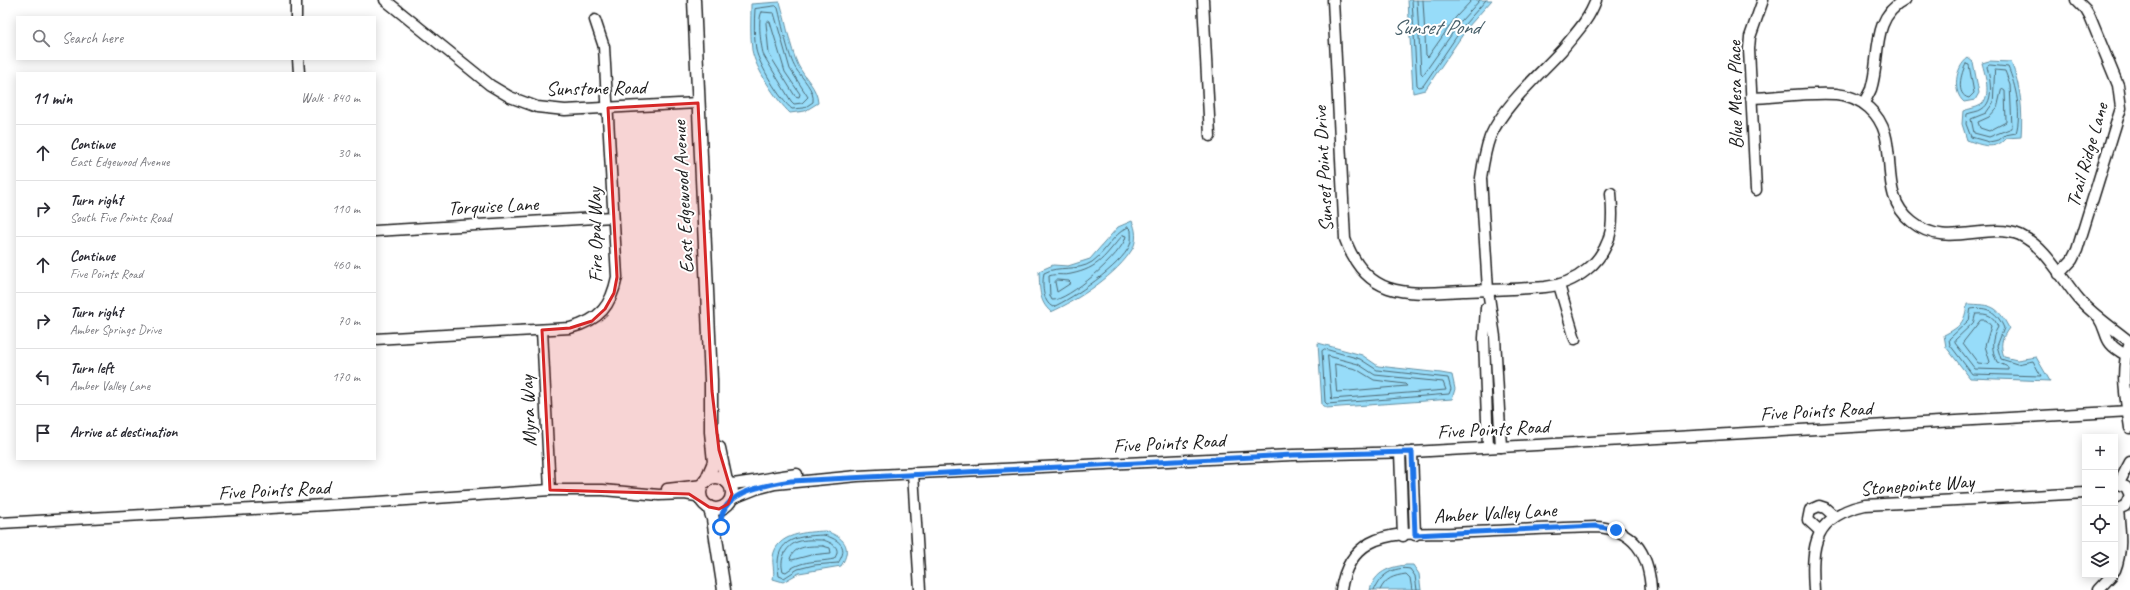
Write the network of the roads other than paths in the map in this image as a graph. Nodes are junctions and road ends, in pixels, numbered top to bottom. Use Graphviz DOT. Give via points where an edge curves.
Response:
graph roads {
  1 [pos="296,0"];
  2 [pos="385,0"];
  3 [pos="694,0"];
  4 [pos="1203,0"];
  5 [pos="1333,0"];
  6 [pos="1596,0"];
  7 [pos="1763,0"];
  8 [pos="1905,0"];
  9 [pos="2076,0"];
  10 [pos="296,16"];
  11 [pos="595,20"];
  12 [pos="298,60"];
  13 [pos="299,72"];
  14 [pos="1751,98"];
  15 [pos="698,103"];
  16 [pos="1864,103"];
  17 [pos="608,108"];
  18 [pos="1210,136"];
  19 [pos="1756,190"];
  20 [pos="1611,193"];
  21 [pos="613,218"];
  22 [pos="376,231"];
  23 [pos="2060,274"];
  24 [pos="1559,285"];
  25 [pos="1488,290"];
  26 [pos="2097,315"];
  27 [pos="542,330"];
  28 [pos="376,339"];
  29 [pos="1575,339"];
  30 [pos="2130,343"];
  31 [pos="2126,355"];
  32 [pos="712,391"];
  33 [pos="2129,411"];
  34 [pos="2130,428"];
  35 [pos="1501,446"];
  36 [pos="1488,447"];
  37 [pos="1400,452"];
  38 [pos="1412,452"];
  39 [pos="2130,462"];
  40 [pos="913,473"];
  41 [pos="857,476"];
  42 [pos="2118,481"];
  43 [pos="705,483"];
  44 [pos="728,483"];
  45 [pos="2118,483"];
  46 [pos="550,490"];
  47 [pos="2082,493"];
  48 [pos="2130,495"];
  49 [pos="727,503"];
  50 [pos="705,504"];
  51 [pos="2118,509"];
  52 [pos="1834,516"];
  53 [pos="2118,518"];
  54 [pos="0,523"];
  55 [pos="1820,531"];
  56 [pos="1415,535"];
  57 [pos="1403,536"];
  58 [pos="2118,562"];
  59 [pos="2109,578"];
  60 [pos="724,590"];
  61 [pos="920,590"];
  62 [pos="1341,590"];
  63 [pos="1651,590"];
  64 [pos="1814,590"];
  65 [pos="2098,590"];
  1 -- 10 [label="street"];
  2 -- 17 [label="street, Sunstone Road" via="510,97 537,107 565,110"];
  3 -- 15 [label="main road, East Edgewood Avenue"];
  4 -- 18 [label="street"];
  5 -- 25 [label="street, Sunset Point Drive" via="1343,228 1354,260 1379,284 1402,292 1414,294"];
  6 -- 25 [label="street" via="1588,19 1505,112 1486,149 1481,178"];
  7 -- 14 [label="street, Blue Mesa Place" via="1750,38"];
  8 -- 16 [label="street" via="1892,10 1880,30 1871,88"];
  9 -- 23 [label="street, Trail Ridge Lane" via="2090,17 2118,85 2121,108 2077,250"];
  11 -- 17 [label="street, Fire Opal Way" via="604,47"];
  12 -- 13 [label="street"];
  14 -- 16 [label="street" via="1836,94 1852,97"];
  14 -- 19 [label="street, Blue Mesa Place"];
  15 -- 17 [label="street, Sunstone Road"];
  15 -- 32 [label="main road, East Edgewood Avenue"];
  16 -- 23 [label="street" via="1877,115 1885,128 1894,200 1911,222 1922,230 1934,233 2019,234 2030,240"];
  17 -- 21 [label="street, Fire Opal Way"];
  20 -- 24 [label="street, Sunset Point Drive" via="1612,219 1605,247 1588,270"];
  21 -- 22 [label="street, Torquise Lane"];
  21 -- 27 [label="street, Fire Opal Way" via="617,277 614,293 605,309 592,321 583,325"];
  23 -- 26 [label="street" via="2080,300"];
  24 -- 25 [label="street, Sunset Point Drive"];
  24 -- 29 [label="street"];
  25 -- 35 [label="street" via="1495,337"];
  25 -- 36 [label="street" via="1484,338"];
  26 -- 30 [label="street"];
  26 -- 31 [label="street" via="2108,341"];
  27 -- 28 [label="street, Fire Opal Way"];
  27 -- 46 [label="street, Myra Way"];
  30 -- 31 [label="street"];
  31 -- 33 [label="street" via="2123,382"];
  32 -- 43 [label="main road, East Edgewood Avenue" via="711,432 714,462"];
  32 -- 44 [label="main road, East Edgewood Avenue" via="719,450"];
  33 -- 34 [label="street"];
  33 -- 35 [label="street, Five Points Road"];
  35 -- 36 [label="street, Five Points Road"];
  36 -- 38 [label="street, Five Points Road"];
  37 -- 38 [label="street, Five Points Road"];
  37 -- 40 [label="street, Five Points Road"];
  37 -- 57 [label="street"];
  38 -- 56 [label="street"];
  39 -- 42 [label="street"];
  40 -- 41 [label="street, Five Points Road"];
  40 -- 61 [label="street"];
  41 -- 44 [label="street" via="800,474 783,475 750,483"];
  41 -- 49 [label="street" via="775,484 756,489"];
  43 -- 44 [label="main road" via="716,477"];
  43 -- 46 [label="street" via="664,489 602,485"];
  43 -- 50 [label="main road" via="701,490"];
  44 -- 49 [label="main road" via="732,489"];
  45 -- 48 [label="street" via="2126,487"];
  46 -- 50 [label="street" via="603,490 651,495 685,494 696,496"];
  46 -- 54 [label="street, Five Points Road"];
  47 -- 52 [label="street, Stonepointe Way" via="1866,505 1849,508"];
  48 -- 51 [label="street" via="2128,503"];
  49 -- 50 [label="main road" via="714,509"];
  49 -- 60 [label="main road" via="721,523 725,555"];
  50 -- 60 [label="main road" via="713,519"];
  52 -- 55 [label="street, Stonepointe Way"];
  52 -- 55 [label="street" via="1819,506 1810,510 1808,520"];
  53 -- 58 [label="street" via="2121,541"];
  55 -- 64 [label="street, Stonepointe Way" via="1814,545 1812,561"];
  56 -- 57 [label="street, Amber Valley Lane"];
  56 -- 63 [label="street, Amber Valley Lane" via="1596,526 1616,530 1639,547 1650,572"];
  57 -- 62 [label="street, Amber Valley Lane" via="1378,539 1362,548 1348,564"];
  59 -- 65 [label="street"];
}
